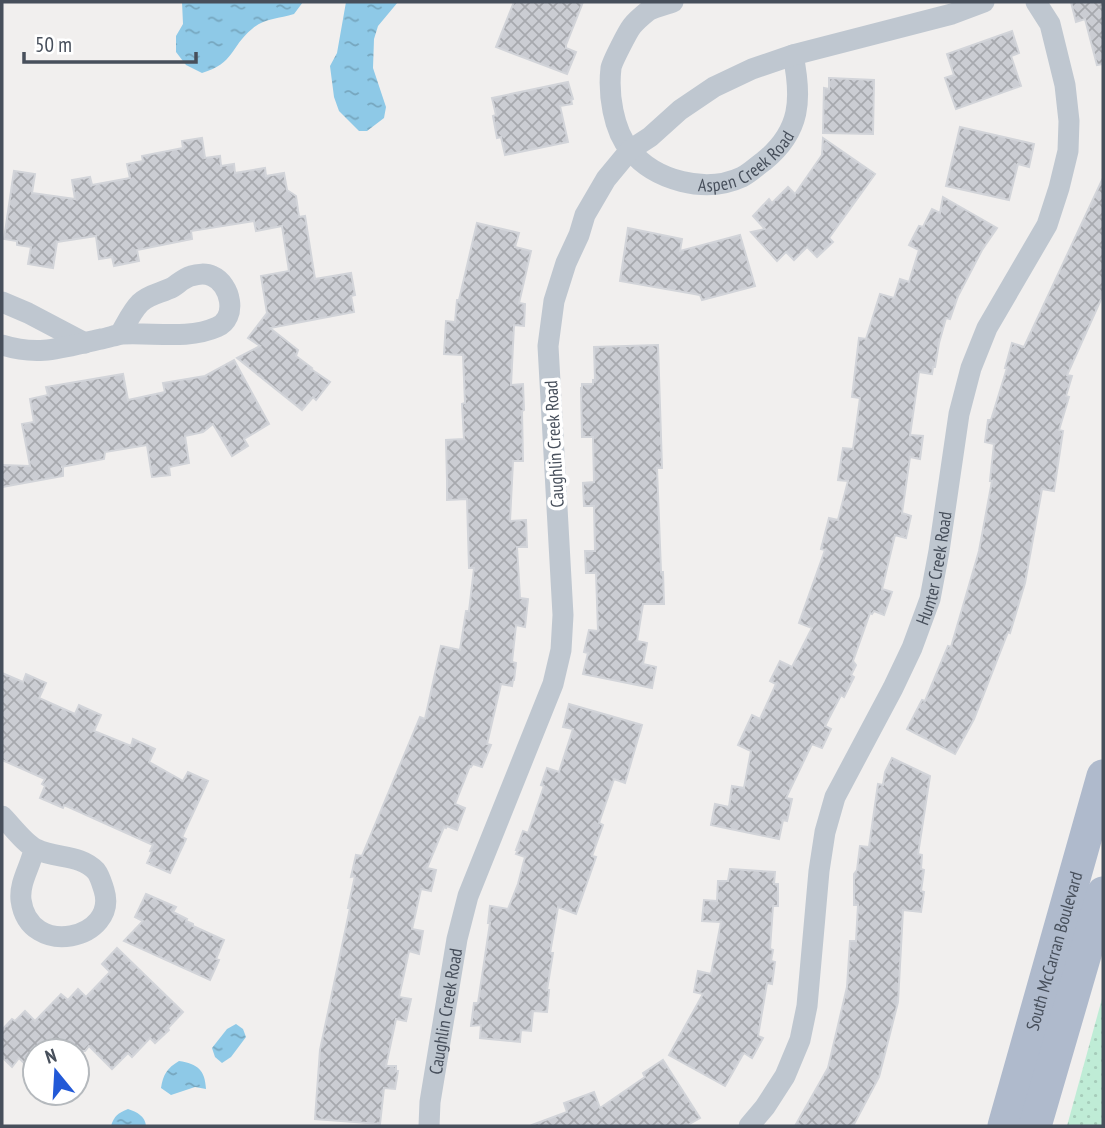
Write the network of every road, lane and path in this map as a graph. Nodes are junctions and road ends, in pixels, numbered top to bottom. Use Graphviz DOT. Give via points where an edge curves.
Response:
graph roads {
  1 [pos="673,2"];
  2 [pos="984,2"];
  3 [pos="1036,2"];
  4 [pos="793,55"];
  5 [pos="630,150"];
  6 [pos="2,302"];
  7 [pos="120,334"];
  8 [pos="85,343"];
  9 [pos="2,345"];
  10 [pos="1103,776"];
  11 [pos="2,816"];
  12 [pos="34,849"];
  13 [pos="1103,893"];
  14 [pos="429,1126"];
  15 [pos="749,1126"];
  16 [pos="1004,1126"];
  17 [pos="1035,1126"];
  1 -- 5 [label="street" via="649,10 631,27 611,65 612,111"];
  2 -- 4 [label="street, Caughlin Creek Road"];
  3 -- 15 [label="street, Hunter Creek Road" via="1049,24 1065,85 1068,151 1059,188 1047,225 987,328 971,368 959,414 930,598 898,678 835,797 825,832 800,1040 785,1076"];
  4 -- 5 [label="street, Caughlin Creek Road" via="714,87"];
  4 -- 5 [label="street, Aspen Creek Road" via="798,83 790,129 779,148 743,176 722,184 672,179"];
  5 -- 14 [label="street, Caughlin Creek Road" via="585,215 554,301 548,346 561,650 553,684 468,895 436,1061"];
  6 -- 8 [label="street"];
  7 -- 7 [label="street" via="185,334 215,328 230,310 228,293 211,275 194,275 140,303"];
  7 -- 8 [label="street"];
  8 -- 9 [label="street" via="42,352"];
  10 -- 16 [label="main road, South McCarran Boulevard"];
  11 -- 12 [label="street"];
  12 -- 12 [label="street" via="74,858 100,877 106,896 103,914 90,929 59,938 29,919 21,889"];
  13 -- 17 [label="main road, South McCarran Boulevard"];
}
